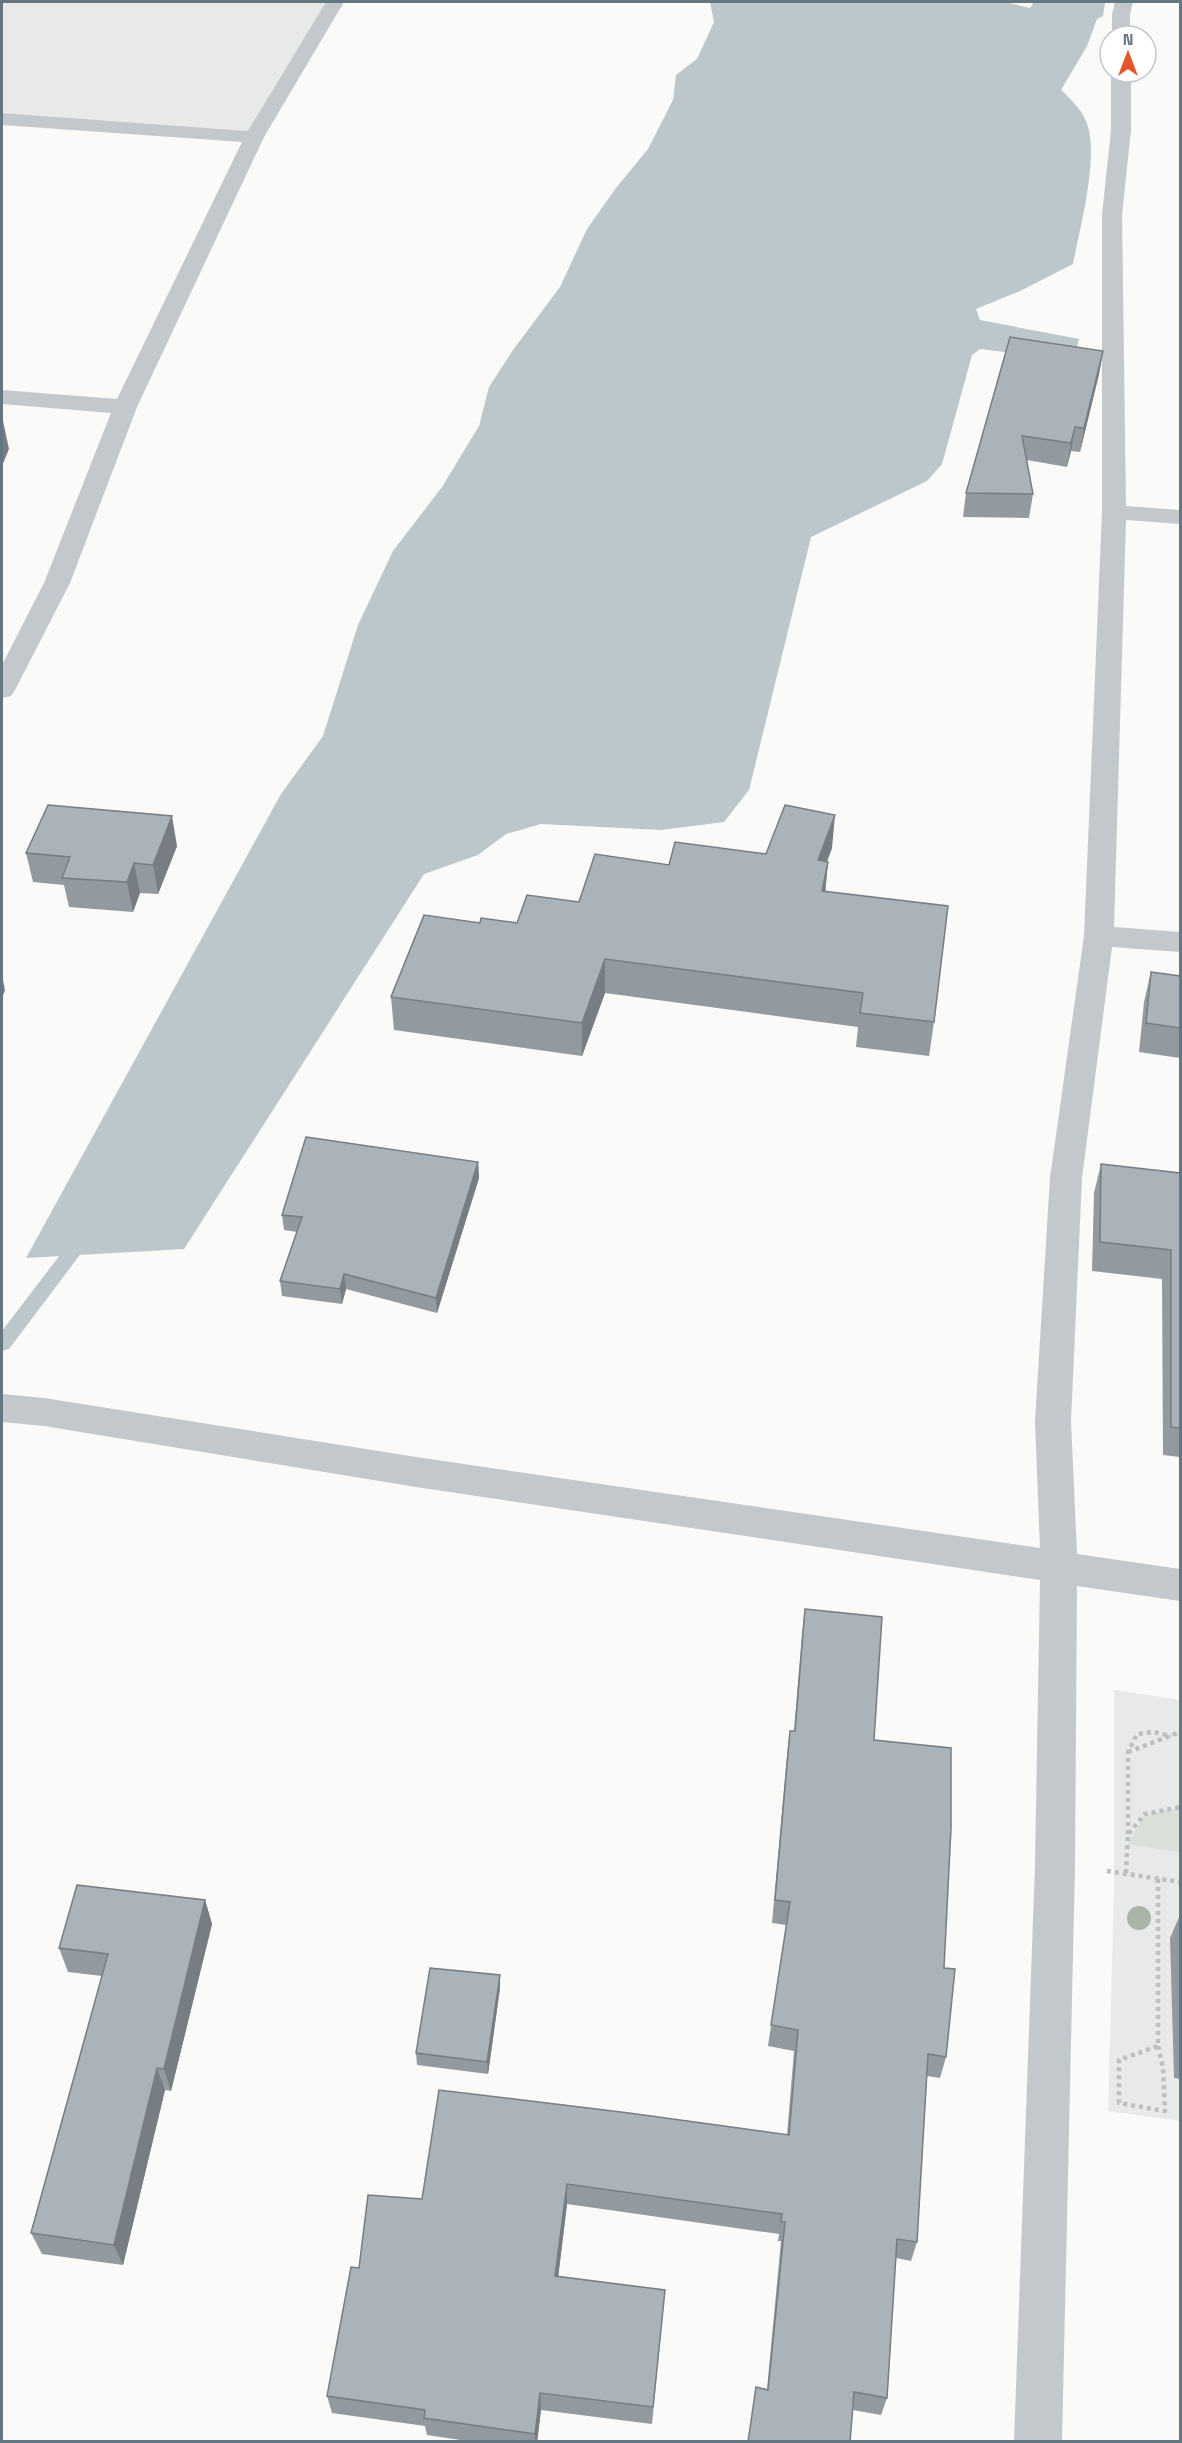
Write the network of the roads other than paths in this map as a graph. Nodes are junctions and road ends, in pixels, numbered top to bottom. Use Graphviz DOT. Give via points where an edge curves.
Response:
graph roads {
  1 [pos="335,2"];
  2 [pos="1124,2"];
  3 [pos="1121,24"];
  4 [pos="1121,84"];
  5 [pos="2,119"];
  6 [pos="254,137"];
  7 [pos="2,397"];
  8 [pos="125,407"];
  9 [pos="1114,512"];
  10 [pos="1180,517"];
  11 [pos="2,690"];
  12 [pos="1099,936"];
  13 [pos="1180,942"];
  14 [pos="2,1408"];
  15 [pos="1059,1567"];
  16 [pos="1180,1585"];
  17 [pos="1038,2442"];
  1 -- 6 [label="street"];
  2 -- 3 [label="street"];
  4 -- 9 [label="street" via="1112,215"];
  5 -- 6 [label="street"];
  6 -- 8 [label="street"];
  7 -- 8 [label="street"];
  8 -- 11 [label="street" via="57,583"];
  9 -- 10 [label="street"];
  9 -- 12 [label="street"];
  12 -- 13 [label="street"];
  12 -- 15 [label="street" via="1066,1178 1053,1421"];
  14 -- 15 [label="street"];
  15 -- 16 [label="street"];
  15 -- 17 [label="street" via="1055,1865"];
}
